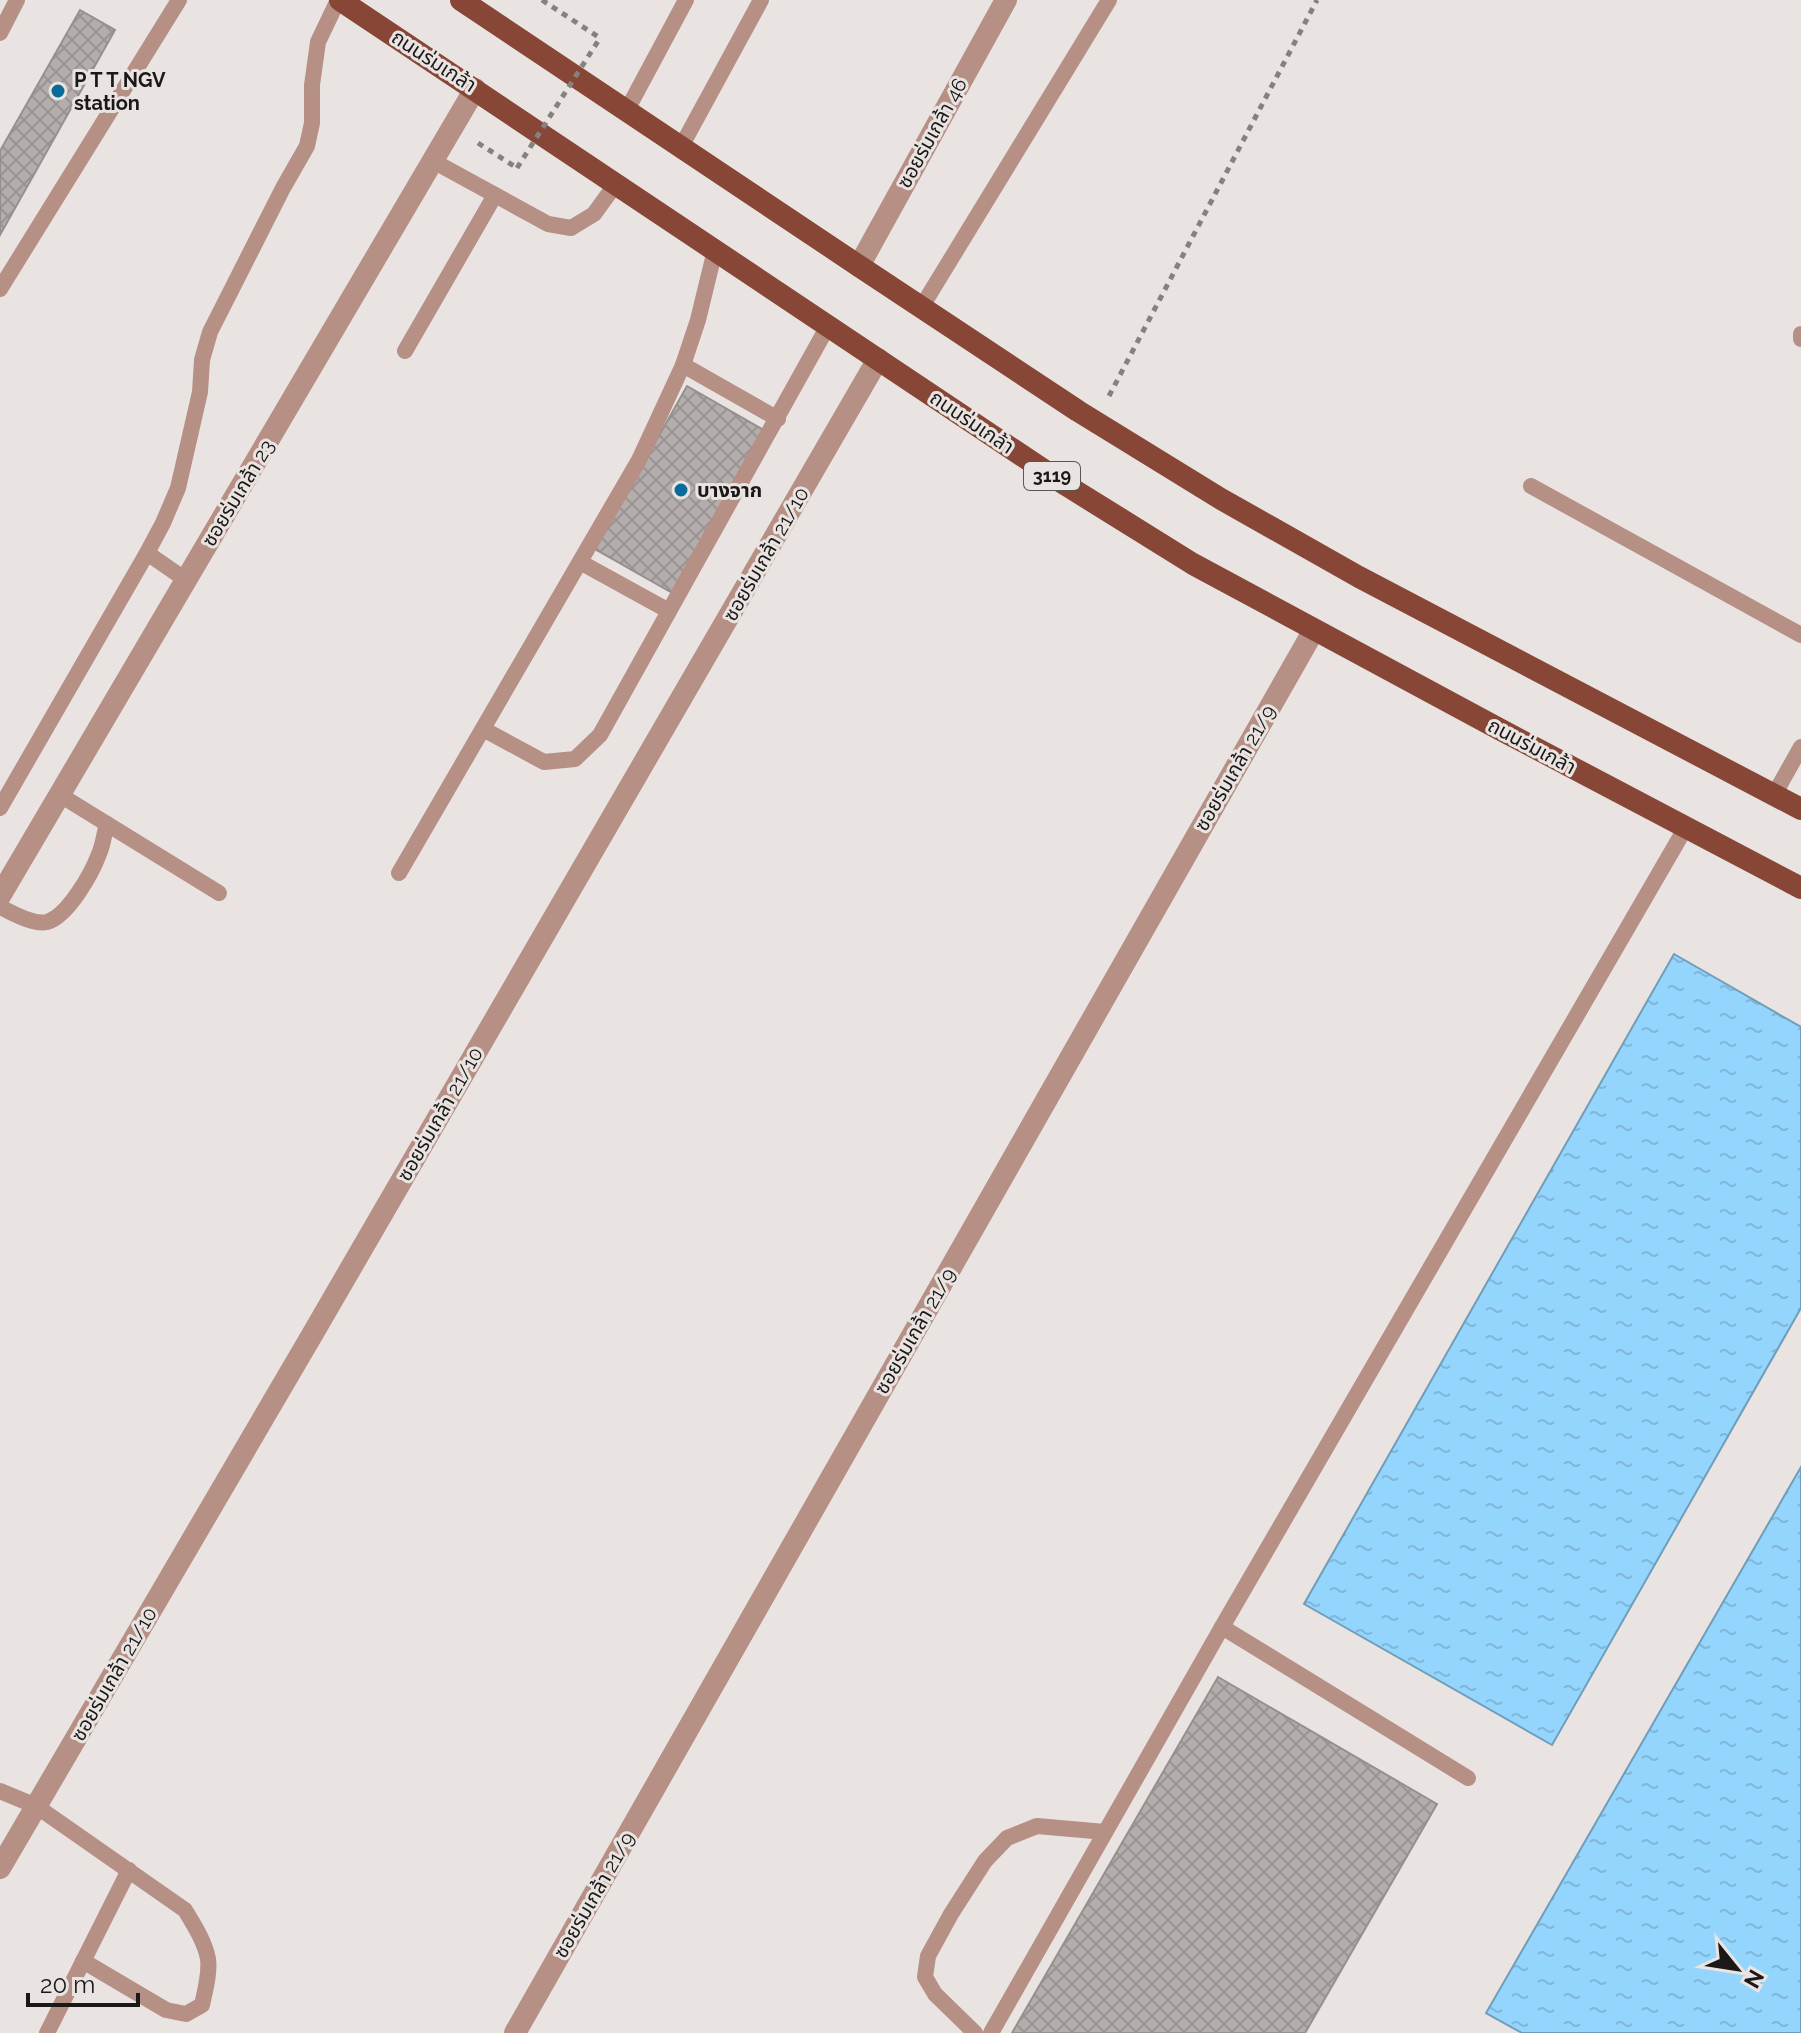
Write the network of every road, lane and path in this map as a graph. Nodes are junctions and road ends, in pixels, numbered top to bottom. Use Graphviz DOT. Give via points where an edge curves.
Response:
graph roads {
  1 [pos="17,0"];
  2 [pos="179,0"];
  3 [pos="339,0"];
  4 [pos="461,0"];
  5 [pos="542,0"];
  6 [pos="686,0"];
  7 [pos="761,0"];
  8 [pos="1006,0"];
  9 [pos="1109,0"];
  10 [pos="1317,0"];
  11 [pos="0,33"];
  12 [pos="475,89"];
  13 [pos="627,110"];
  14 [pos="452,126"];
  15 [pos="681,147"];
  16 [pos="433,161"];
  17 [pos="615,185"];
  18 [pos="495,195"];
  19 [pos="715,250"];
  20 [pos="859,266"];
  21 [pos="0,289"];
  22 [pos="921,308"];
  23 [pos="828,326"];
  24 [pos="405,351"];
  25 [pos="878,359"];
  26 [pos="683,365"];
  27 [pos="778,419"];
  28 [pos="1096,421"];
  29 [pos="1531,486"];
  30 [pos="147,553"];
  31 [pos="580,562"];
  32 [pos="186,580"];
  33 [pos="669,611"];
  34 [pos="1314,630"];
  35 [pos="1801,635"];
  36 [pos="483,729"];
  37 [pos="1801,747"];
  38 [pos="60,795"];
  39 [pos="1774,795"];
  40 [pos="0,808"];
  41 [pos="1801,809"];
  42 [pos="107,824"];
  43 [pos="1686,827"];
  44 [pos="399,873"];
  45 [pos="1801,888"];
  46 [pos="219,893"];
  47 [pos="0,896"];
  48 [pos="0,907"];
  49 [pos="1222,1627"];
  50 [pos="1468,1778"];
  51 [pos="0,1791"];
  52 [pos="36,1806"];
  53 [pos="1105,1832"];
  54 [pos="0,1868"];
  55 [pos="129,1870"];
  56 [pos="83,1961"];
  57 [pos="47,2033"];
  58 [pos="515,2033"];
  59 [pos="975,2033"];
  60 [pos="991,2033"];
  1 -- 11 [label="lane"];
  2 -- 21 [label="lane"];
  3 -- 12 [label="main road, ถนนร่มเกล้า / 3119"];
  3 -- 30 [label="lane" via="318,42 307,146 210,332 178,488"];
  4 -- 13 [label="main road"];
  5 -- 14 [label="path, bridge" via="600,38 517,168"];
  6 -- 13 [label="lane"];
  7 -- 15 [label="lane"];
  8 -- 20 [label="street, ซอยร่มเกล้า 46"];
  9 -- 22 [label="lane"];
  10 -- 28 [label="path"];
  12 -- 14 [label="street, ซอยร่มเกล้า 23"];
  12 -- 17 [label="main road, ถนนร่มเกล้า / 3119"];
  13 -- 15 [label="main road"];
  14 -- 16 [label="street, ซอยร่มเกล้า 23"];
  15 -- 20 [label="main road"];
  16 -- 18 [label="lane"];
  16 -- 32 [label="street, ซอยร่มเกล้า 23"];
  17 -- 18 [label="lane" via="594,214 571,228 548,224"];
  17 -- 19 [label="main road, ถนนร่มเกล้า / 3119"];
  18 -- 24 [label="lane"];
  19 -- 23 [label="main road, ถนนร่มเกล้า / 3119"];
  19 -- 26 [label="lane"];
  20 -- 22 [label="main road"];
  22 -- 28 [label="main road"];
  23 -- 25 [label="main road, ถนนร่มเกล้า / 3119"];
  23 -- 27 [label="lane"];
  25 -- 34 [label="main road, ถนนร่มเกล้า / 3119" via="1193,564"];
  25 -- 52 [label="street, ซอยร่มเกล้า 21/10"];
  26 -- 27 [label="lane"];
  26 -- 31 [label="lane" via="639,460"];
  27 -- 33 [label="lane"];
  28 -- 39 [label="main road" via="1359,577"];
  29 -- 35 [label="lane"];
  30 -- 32 [label="lane"];
  30 -- 40 [label="lane"];
  31 -- 33 [label="lane"];
  31 -- 36 [label="lane"];
  32 -- 38 [label="street, ซอยร่มเกล้า 23"];
  33 -- 36 [label="lane" via="600,735 575,759 544,762"];
  34 -- 43 [label="main road, ถนนร่มเกล้า / 3119"];
  34 -- 58 [label="street, ซอยร่มเกล้า 21/9"];
  36 -- 44 [label="lane"];
  37 -- 39 [label="lane"];
  38 -- 42 [label="lane"];
  38 -- 47 [label="street, ซอยร่มเกล้า 23"];
  39 -- 41 [label="main road"];
  42 -- 46 [label="lane"];
  42 -- 48 [label="lane" via="99,854 67,909 47,922"];
  43 -- 45 [label="main road, ถนนร่มเกล้า / 3119"];
  43 -- 49 [label="lane"];
  49 -- 50 [label="lane"];
  49 -- 53 [label="lane"];
  51 -- 52 [label="lane"];
  52 -- 54 [label="street, ซอยร่มเกล้า 21/10"];
  52 -- 55 [label="lane"];
  53 -- 59 [label="lane" via="1037,1826 1007,1838 985,1861 928,1956 925,1977"];
  53 -- 60 [label="lane"];
  55 -- 56 [label="lane"];
  55 -- 56 [label="lane" via="185,1910 197,1931 208,1959 202,2005 186,2014 166,2010"];
  56 -- 57 [label="lane"];
}
